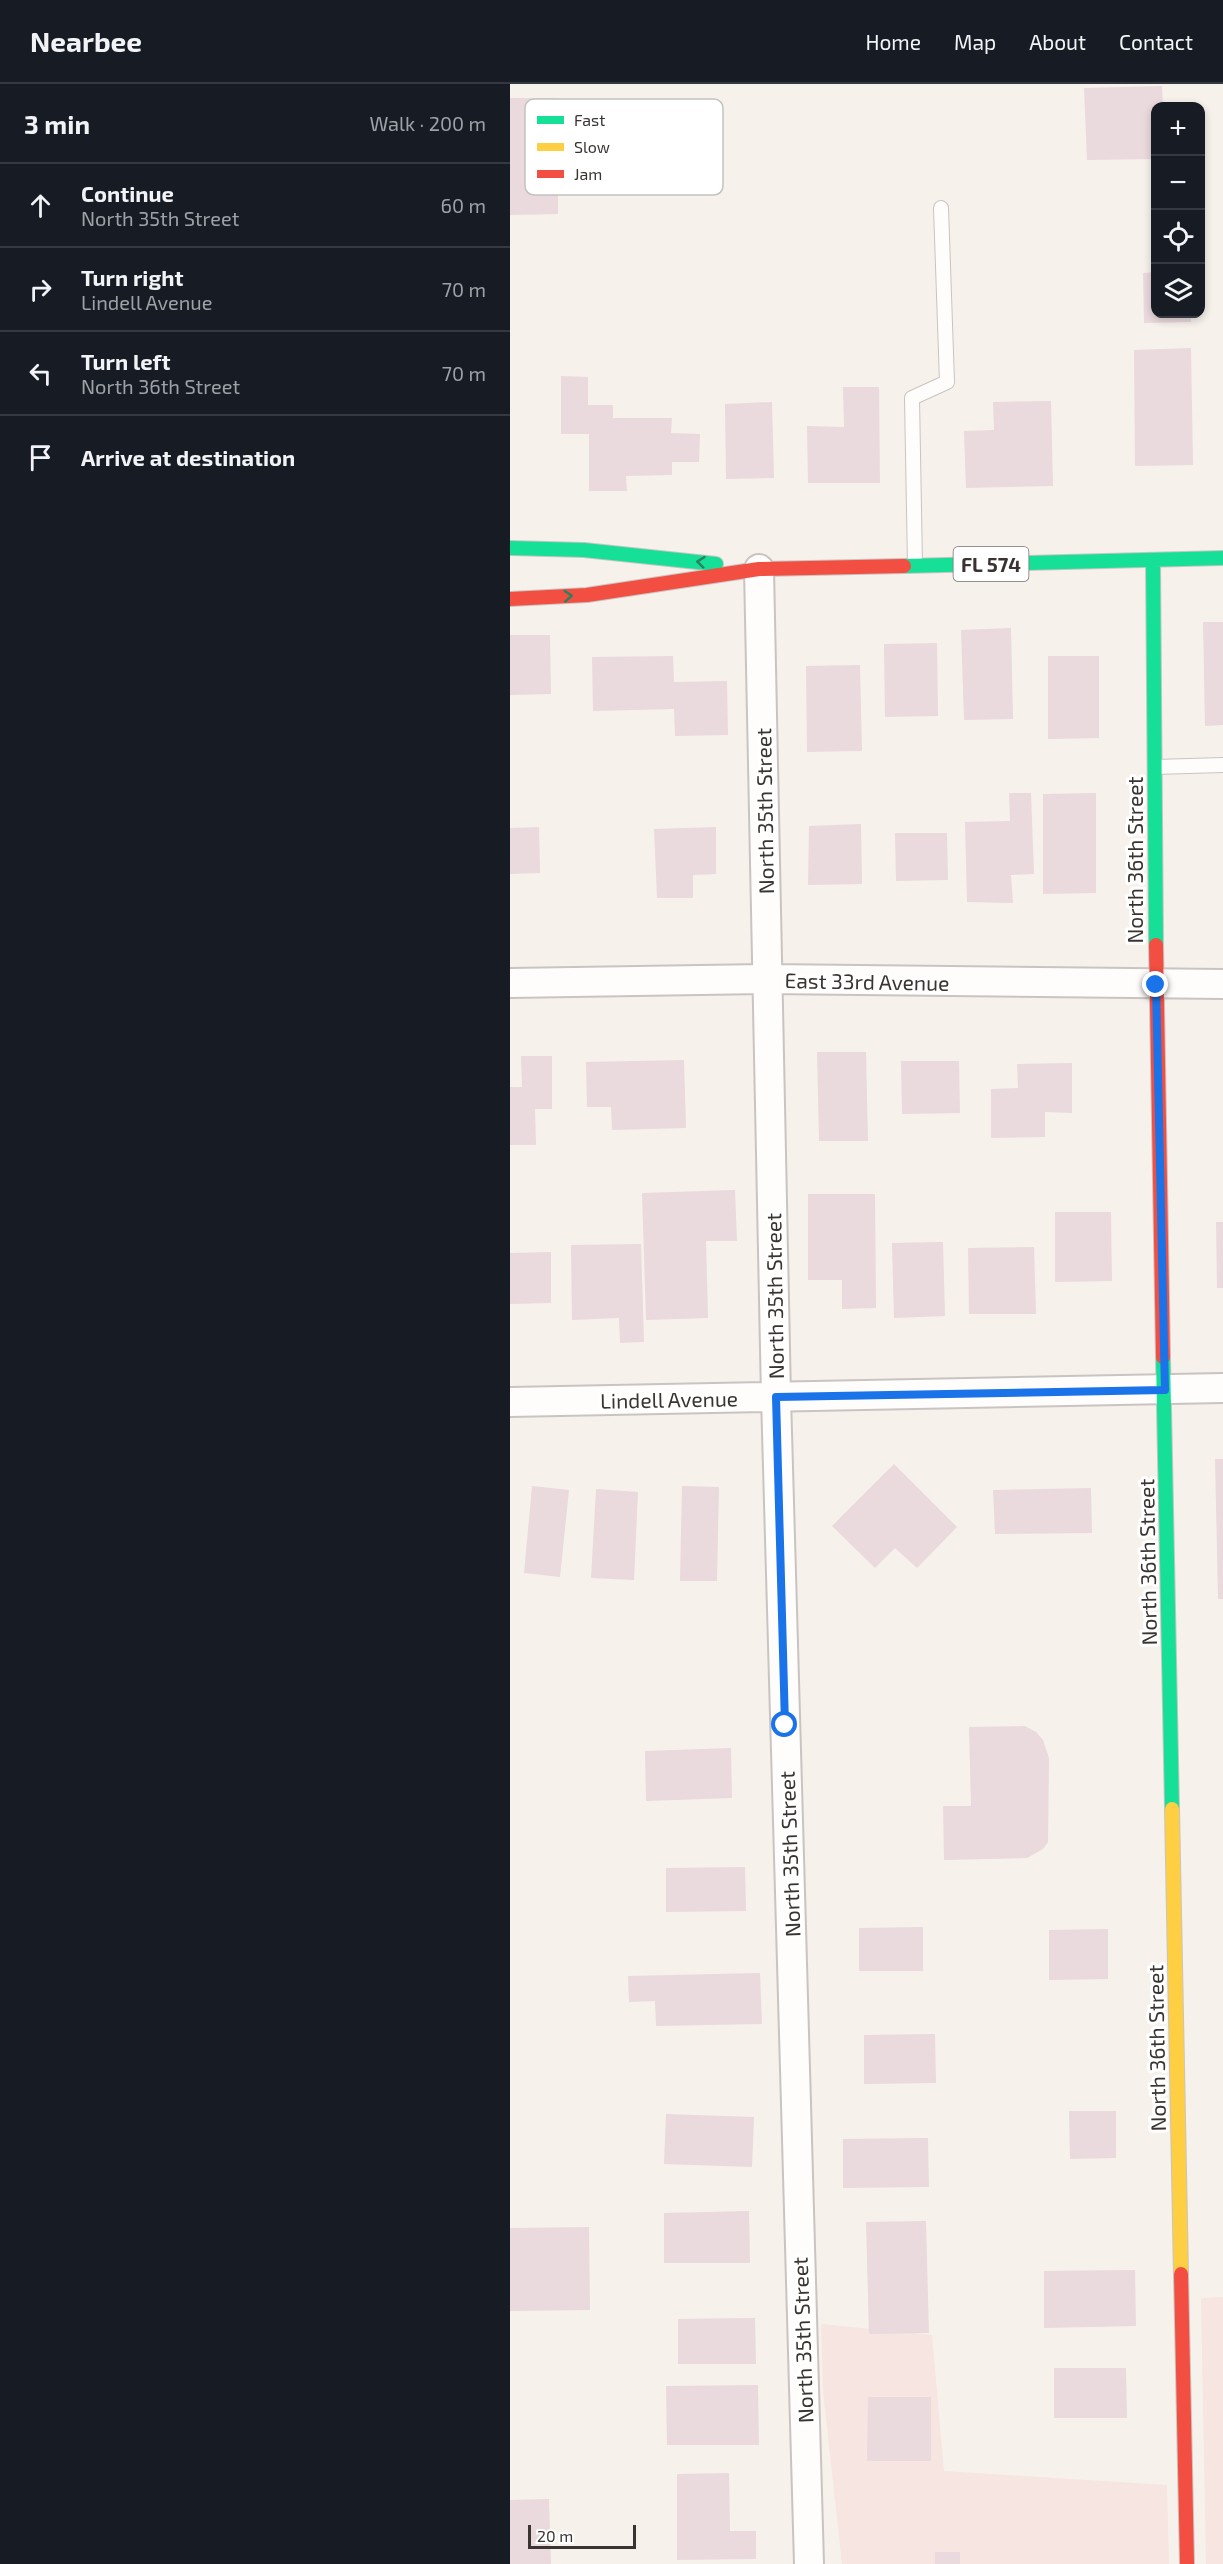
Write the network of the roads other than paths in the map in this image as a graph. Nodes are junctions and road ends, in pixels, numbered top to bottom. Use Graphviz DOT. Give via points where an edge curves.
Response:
graph roads {
  1 [pos="941,208"];
  2 [pos="510,548"];
  3 [pos="1223,558"];
  4 [pos="1153,560"];
  5 [pos="915,565"];
  6 [pos="759,569"];
  7 [pos="510,599"];
  8 [pos="1223,765"];
  9 [pos="1155,767"];
  10 [pos="768,980"];
  11 [pos="510,983"];
  12 [pos="1223,984"];
  13 [pos="1156,985"];
  14 [pos="1223,1388"];
  15 [pos="1165,1390"];
  16 [pos="776,1397"];
  17 [pos="510,1402"];
  18 [pos="809,2564"];
  19 [pos="1187,2564"];
  1 -- 5 [label="lane" via="947,382 912,398"];
  6 -- 2 [label="street, FL 574, one-way" via="584,549"];
  3 -- 4 [label="street, FL 574"];
  4 -- 5 [label="street, FL 574"];
  4 -- 9 [label="street, North 36th Street"];
  5 -- 6 [label="street, FL 574"];
  7 -- 6 [label="street, FL 574, one-way" via="588,595"];
  6 -- 10 [label="street, North 35th Street"];
  8 -- 9 [label="lane"];
  9 -- 13 [label="street, North 36th Street"];
  10 -- 11 [label="street, East 33rd Avenue"];
  10 -- 13 [label="street, East 33rd Avenue"];
  10 -- 16 [label="street, North 35th Street"];
  12 -- 13 [label="street, East 33rd Avenue"];
  13 -- 15 [label="street, North 36th Street"];
  14 -- 15 [label="street, Lindell Avenue"];
  15 -- 16 [label="street, Lindell Avenue"];
  15 -- 19 [label="street, North 36th Street"];
  16 -- 17 [label="street, Lindell Avenue"];
  16 -- 18 [label="street, North 35th Street"];
}
